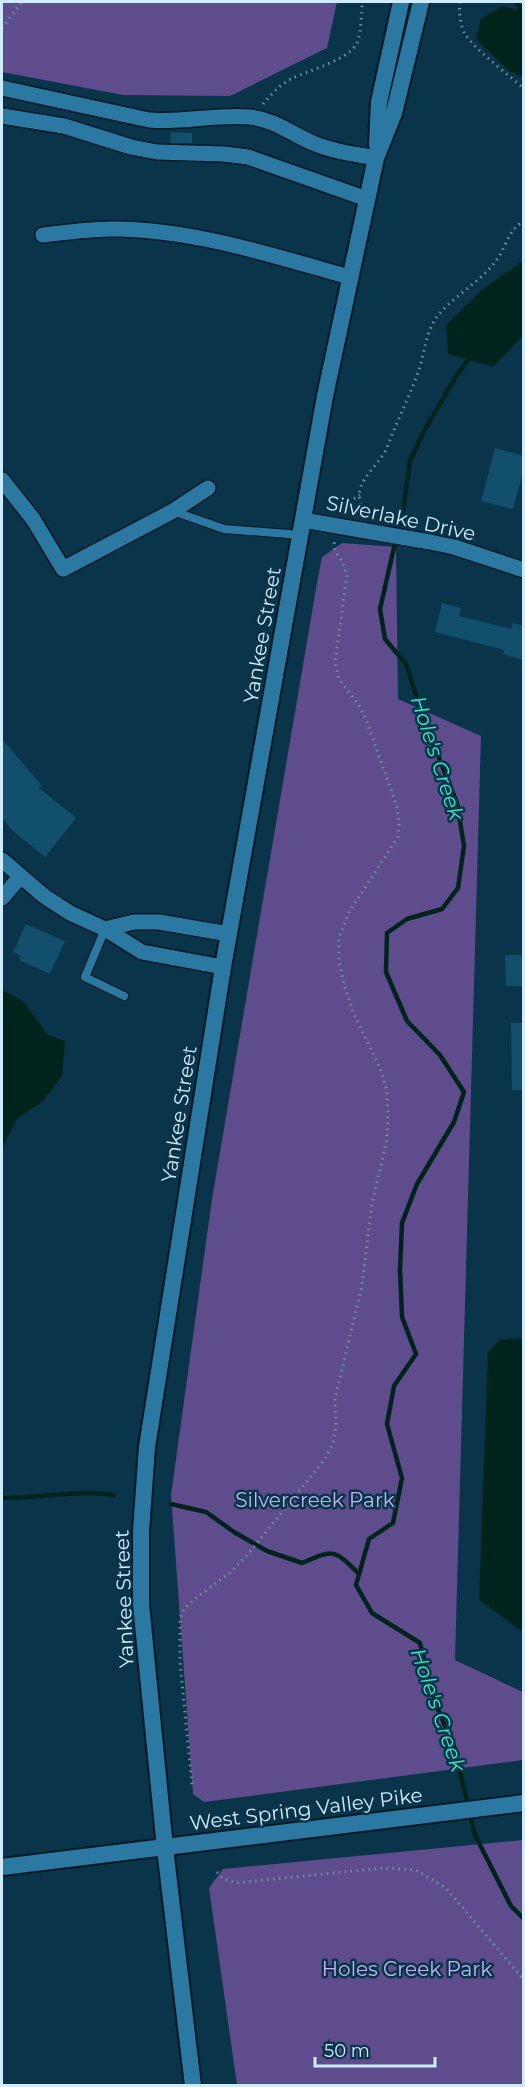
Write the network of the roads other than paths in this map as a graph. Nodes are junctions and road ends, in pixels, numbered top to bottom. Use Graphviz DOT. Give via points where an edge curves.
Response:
graph roads {
  1 [pos="401,2"];
  2 [pos="421,2"];
  3 [pos="2,88"];
  4 [pos="2,116"];
  5 [pos="376,158"];
  6 [pos="367,199"];
  7 [pos="43,235"];
  8 [pos="349,277"];
  9 [pos="2,480"];
  10 [pos="208,488"];
  11 [pos="173,511"];
  12 [pos="302,528"];
  13 [pos="524,570"];
  14 [pos="2,860"];
  15 [pos="20,877"];
  16 [pos="2,898"];
  17 [pos="105,929"];
  18 [pos="229,934"];
  19 [pos="224,967"];
  20 [pos="123,996"];
  21 [pos="524,1803"];
  22 [pos="165,1848"];
  23 [pos="2,1867"];
  24 [pos="193,2085"];
  1 -- 5 [label="street, Yankee Street" via="379,102"];
  2 -- 5 [label="street, Yankee Street" via="394,113"];
  3 -- 5 [label="street" via="149,120 251,117 313,143"];
  4 -- 6 [label="street" via="64,126 157,152 248,157"];
  5 -- 6 [label="street, Yankee Street"];
  6 -- 8 [label="street, Yankee Street"];
  7 -- 8 [label="street" via="110,229 165,232"];
  8 -- 12 [label="street, Yankee Street"];
  9 -- 11 [label="street" via="33,519 63,569"];
  10 -- 11 [label="street"];
  11 -- 12 [label="lane" via="224,529"];
  12 -- 13 [label="street, Silverlake Drive" via="374,525"];
  12 -- 18 [label="street, Yankee Street"];
  14 -- 15 [label="street"];
  15 -- 16 [label="street"];
  15 -- 17 [label="street" via="70,913"];
  17 -- 18 [label="street" via="134,922 159,922"];
  17 -- 19 [label="street" via="142,952"];
  17 -- 20 [label="lane" via="85,977"];
  18 -- 19 [label="street, Yankee Street"];
  19 -- 22 [label="street, Yankee Street" via="143,1490 141,1604"];
  21 -- 22 [label="street, West Spring Valley Pike"];
  22 -- 23 [label="street, West Spring Valley Pike"];
  22 -- 24 [label="street, Yankee Street"];
}
